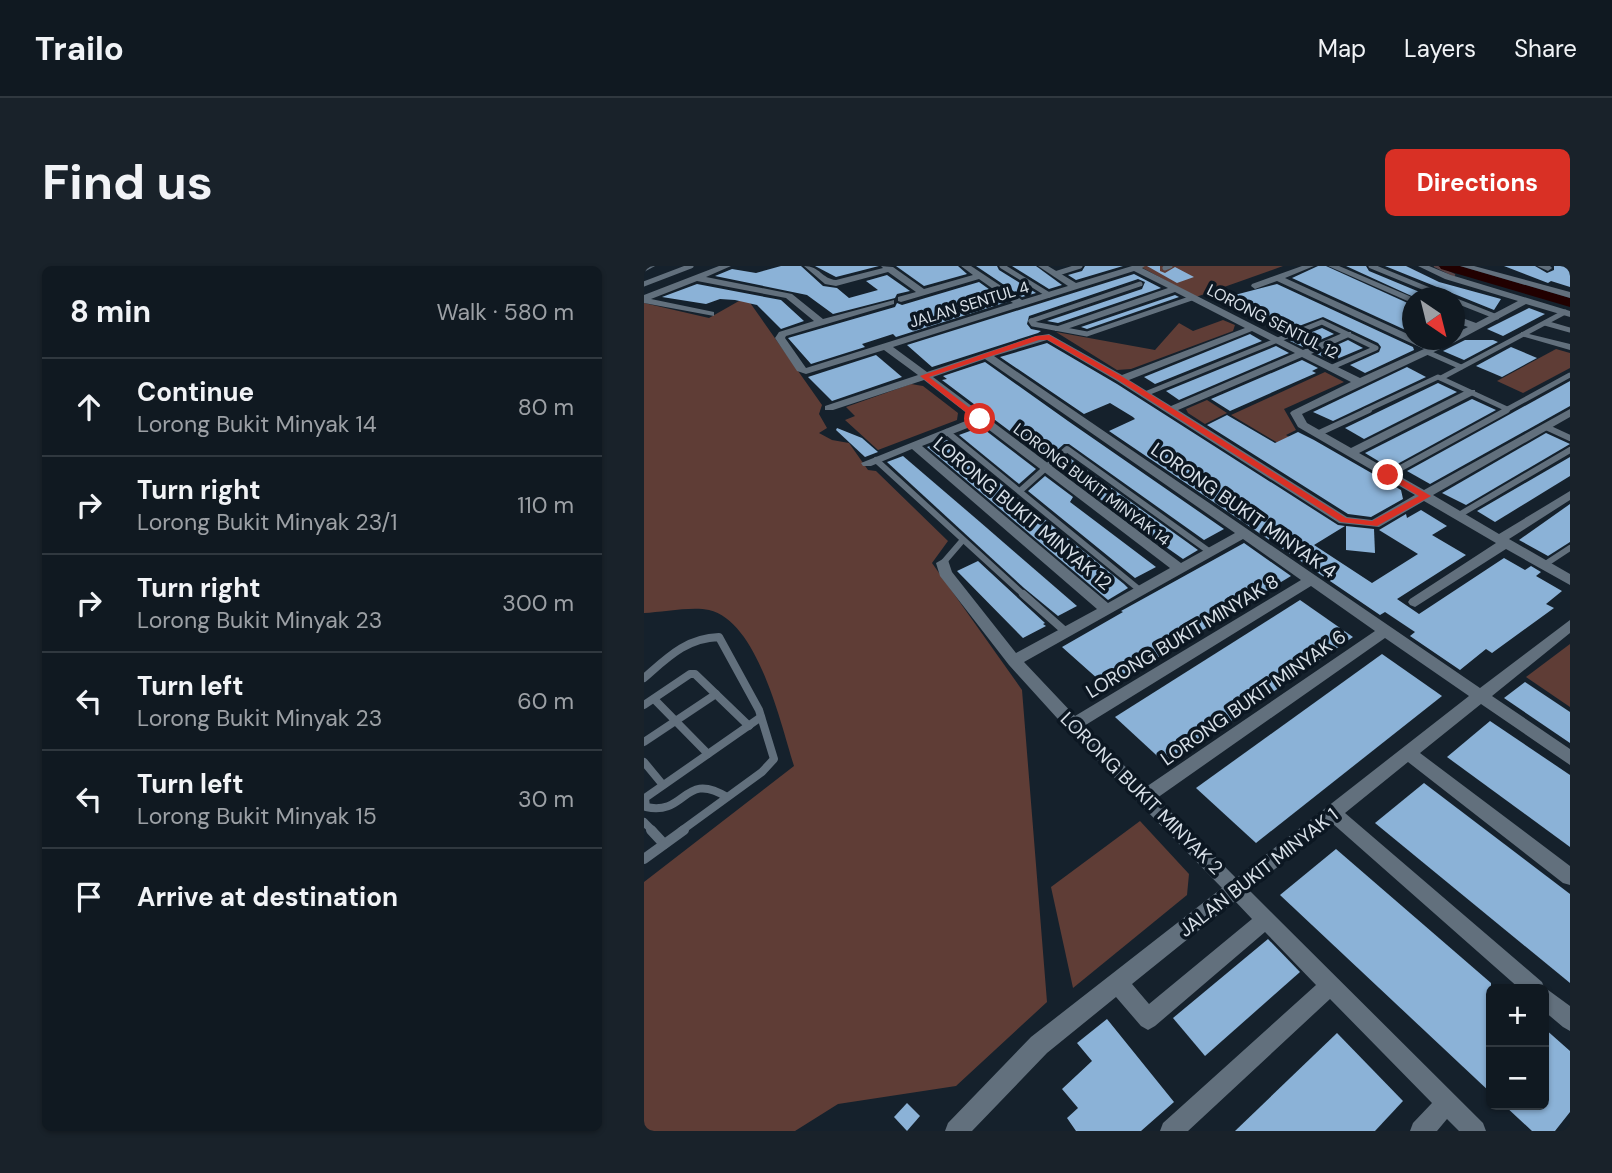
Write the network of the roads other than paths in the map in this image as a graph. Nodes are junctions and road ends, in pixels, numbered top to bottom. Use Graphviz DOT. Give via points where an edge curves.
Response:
graph roads {
  1 [pos="651,266"];
  2 [pos="691,266"];
  3 [pos="727,266"];
  4 [pos="807,266"];
  5 [pos="965,266"];
  6 [pos="1002,266"];
  7 [pos="1042,266"];
  8 [pos="1080,266"];
  9 [pos="1310,266"];
  10 [pos="1332,266"];
  11 [pos="1371,266"];
  12 [pos="1422,266"];
  13 [pos="1464,266"];
  14 [pos="1138,267"];
  15 [pos="888,268"];
  16 [pos="644,269"];
  17 [pos="1055,274"];
  18 [pos="980,276"];
  19 [pos="696,278"];
  20 [pos="1278,278"];
  21 [pos="644,284"];
  22 [pos="1140,284"];
  23 [pos="1076,286"];
  24 [pos="1255,286"];
  25 [pos="1422,287"];
  26 [pos="1174,289"];
  27 [pos="923,293"];
  28 [pos="1049,295"];
  29 [pos="1570,295"];
  30 [pos="1402,296"];
  31 [pos="1192,298"];
  32 [pos="644,299"];
  33 [pos="1524,301"];
  34 [pos="1021,304"];
  35 [pos="1465,304"];
  36 [pos="1567,313"];
  37 [pos="711,314"];
  38 [pos="1497,317"];
  39 [pos="821,322"];
  40 [pos="1465,322"];
  41 [pos="1545,323"];
  42 [pos="1476,327"];
  43 [pos="1252,328"];
  44 [pos="1058,329"];
  45 [pos="1570,331"];
  46 [pos="1465,333"];
  47 [pos="1348,334"];
  48 [pos="1524,334"];
  49 [pos="1276,341"];
  50 [pos="886,346"];
  51 [pos="1570,347"];
  52 [pos="1430,351"];
  53 [pos="1302,354"];
  54 [pos="986,355"];
  55 [pos="1461,367"];
  56 [pos="1330,368"];
  57 [pos="1570,375"];
  58 [pos="924,376"];
  59 [pos="1441,378"];
  60 [pos="1121,379"];
  61 [pos="1359,382"];
  62 [pos="1471,392"];
  63 [pos="1145,394"];
  64 [pos="829,408"];
  65 [pos="1507,409"];
  66 [pos="1170,410"];
  67 [pos="1570,412"];
  68 [pos="980,419"];
  69 [pos="1546,426"];
  70 [pos="947,432"];
  71 [pos="1317,434"];
  72 [pos="1570,438"];
  73 [pos="914,445"];
  74 [pos="1570,450"];
  75 [pos="1350,453"];
  76 [pos="872,462"];
  77 [pos="1045,468"];
  78 [pos="1388,475"];
  79 [pos="1020,491"];
  80 [pos="1570,495"];
  81 [pos="1426,496"];
  82 [pos="1459,515"];
  83 [pos="1243,534"];
  84 [pos="962,541"];
  85 [pos="1503,541"];
  86 [pos="1570,548"];
  87 [pos="1210,552"];
  88 [pos="943,563"];
  89 [pos="1544,565"];
  90 [pos="1180,569"];
  91 [pos="1311,580"];
  92 [pos="1570,580"];
  93 [pos="1141,591"];
  94 [pos="1415,602"];
  95 [pos="1107,610"];
  96 [pos="1570,625"];
  97 [pos="1385,631"];
  98 [pos="1066,632"];
  99 [pos="1014,661"];
  100 [pos="644,678"];
  101 [pos="716,694"];
  102 [pos="1480,696"];
  103 [pos="654,699"];
  104 [pos="644,705"];
  105 [pos="761,717"];
  106 [pos="675,721"];
  107 [pos="1073,725"];
  108 [pos="749,726"];
  109 [pos="644,742"];
  110 [pos="1408,753"];
  111 [pos="708,754"];
  112 [pos="1570,758"];
  113 [pos="644,762"];
  114 [pos="663,785"];
  115 [pos="727,797"];
  116 [pos="1145,797"];
  117 [pos="1333,813"];
  118 [pos="644,822"];
  119 [pos="664,844"];
  120 [pos="644,859"];
  121 [pos="1570,877"];
  122 [pos="1237,889"];
  123 [pos="1266,919"];
  124 [pos="1118,984"];
  125 [pos="1529,984"];
  126 [pos="1331,985"];
  127 [pos="1549,1001"];
  128 [pos="1570,1020"];
  129 [pos="1447,1103"];
  130 [pos="956,1131"];
  131 [pos="1171,1131"];
  132 [pos="1421,1131"];
  133 [pos="1475,1131"];
  1 -- 16 [label="street"];
  2 -- 21 [label="lane"];
  3 -- 19 [label="street"];
  4 -- 15 [label="street" via="832,283"];
  5 -- 18 [label="street"];
  6 -- 28 [label="lane"];
  7 -- 17 [label="street"];
  8 -- 17 [label="lane"];
  9 -- 20 [label="street"];
  10 -- 30 [label="street"];
  11 -- 25 [label="lane"];
  12 -- 33 [label="street"];
  13 -- 29 [label="street"];
  14 -- 23 [label="street, JALAN SENTUL 4"];
  14 -- 26 [label="street, LORONG SENTUL 12"];
  15 -- 27 [label="street"];
  17 -- 23 [label="street"];
  18 -- 27 [label="street"];
  18 -- 34 [label="street"];
  19 -- 32 [label="street"];
  19 -- 39 [label="street" via="789,296"];
  20 -- 24 [label="street"];
  20 -- 52 [label="street"];
  22 -- 44 [label="lane" via="1030,323"];
  23 -- 28 [label="street, JALAN SENTUL 4"];
  26 -- 31 [label="street, LORONG SENTUL 12"];
  26 -- 44 [label="street"];
  27 -- 39 [label="street"];
  28 -- 34 [label="street, JALAN SENTUL 4"];
  31 -- 43 [label="street, LORONG SENTUL 12"];
  31 -- 44 [label="lane" via="1094,333"];
  32 -- 37 [label="street"];
  33 -- 36 [label="street"];
  33 -- 38 [label="street"];
  34 -- 50 [label="street, JALAN SENTUL 4"];
  35 -- 38 [label="lane"];
  36 -- 41 [label="lane"];
  38 -- 42 [label="street"];
  39 -- 50 [label="street, JALAN SENTUL 4" via="780,338 806,371"];
  40 -- 42 [label="street"];
  41 -- 45 [label="lane"];
  41 -- 48 [label="lane"];
  42 -- 46 [label="street"];
  43 -- 49 [label="street, LORONG SENTUL 12"];
  43 -- 60 [label="street"];
  47 -- 49 [label="lane" via="1322,322"];
  47 -- 53 [label="street"];
  47 -- 56 [label="lane" via="1376,348"];
  48 -- 51 [label="street"];
  48 -- 55 [label="lane"];
  49 -- 53 [label="street, LORONG SENTUL 12"];
  49 -- 63 [label="lane"];
  50 -- 58 [label="street, LORONG BUKIT MINYAK 14"];
  52 -- 55 [label="lane"];
  52 -- 61 [label="street"];
  53 -- 56 [label="street, LORONG SENTUL 12"];
  53 -- 66 [label="street"];
  54 -- 58 [label="street"];
  54 -- 60 [label="street" via="1039,338 1055,339"];
  54 -- 83 [label="street, LORONG BUKIT MINYAK 4"];
  55 -- 59 [label="lane"];
  56 -- 61 [label="street, LORONG SENTUL 12"];
  57 -- 65 [label="lane"];
  58 -- 64 [label="street"];
  58 -- 68 [label="street, LORONG BUKIT MINYAK 14"];
  59 -- 62 [label="lane"];
  59 -- 71 [label="lane"];
  60 -- 63 [label="street"];
  61 -- 71 [label="street" via="1296,413 1297,419"];
  62 -- 65 [label="lane"];
  62 -- 75 [label="street"];
  63 -- 66 [label="street"];
  65 -- 78 [label="lane"];
  66 -- 81 [label="street" via="1344,520 1374,524"];
  67 -- 69 [label="street"];
  68 -- 70 [label="street"];
  68 -- 77 [label="street, LORONG BUKIT MINYAK 14"];
  69 -- 72 [label="lane"];
  69 -- 81 [label="street"];
  70 -- 73 [label="street"];
  70 -- 79 [label="lane"];
  71 -- 75 [label="street"];
  73 -- 76 [label="street"];
  73 -- 95 [label="street, LORONG BUKIT MINYAK 12"];
  74 -- 82 [label="lane"];
  75 -- 78 [label="street"];
  76 -- 84 [label="lane"];
  77 -- 79 [label="lane"];
  77 -- 87 [label="lane" via="1067,449"];
  77 -- 90 [label="street, LORONG BUKIT MINYAK 14"];
  78 -- 81 [label="street"];
  79 -- 93 [label="lane"];
  80 -- 85 [label="street"];
  81 -- 82 [label="street"];
  82 -- 85 [label="street"];
  83 -- 87 [label="street"];
  83 -- 91 [label="street, LORONG BUKIT MINYAK 4"];
  84 -- 88 [label="lane"];
  84 -- 98 [label="lane"];
  85 -- 89 [label="street"];
  85 -- 94 [label="street"];
  86 -- 89 [label="lane"];
  87 -- 90 [label="street"];
  88 -- 99 [label="street, LORONG BUKIT MINYAK 2" via="945,573"];
  89 -- 92 [label="street"];
  90 -- 93 [label="street"];
  91 -- 97 [label="street, LORONG BUKIT MINYAK 4"];
  91 -- 107 [label="street, LORONG BUKIT MINYAK 8"];
  93 -- 95 [label="street"];
  95 -- 98 [label="street"];
  96 -- 102 [label="street, JALAN BUKIT MINYAK 1"];
  97 -- 102 [label="street, LORONG BUKIT MINYAK 4"];
  97 -- 116 [label="street, LORONG BUKIT MINYAK 6"];
  98 -- 99 [label="street"];
  99 -- 107 [label="street, LORONG BUKIT MINYAK 2"];
  100 -- 105 [label="lane" via="686,644 702,636 719,637"];
  101 -- 103 [label="lane" via="690,674"];
  101 -- 106 [label="lane"];
  101 -- 108 [label="lane"];
  102 -- 110 [label="street, JALAN BUKIT MINYAK 1"];
  102 -- 112 [label="street, LORONG BUKIT MINYAK 4"];
  103 -- 104 [label="lane"];
  103 -- 106 [label="lane"];
  105 -- 108 [label="lane"];
  105 -- 115 [label="lane" via="774,759"];
  106 -- 109 [label="lane"];
  106 -- 111 [label="lane"];
  107 -- 116 [label="street, LORONG BUKIT MINYAK 2"];
  108 -- 111 [label="lane"];
  110 -- 117 [label="street, JALAN BUKIT MINYAK 1"];
  110 -- 121 [label="street"];
  111 -- 114 [label="lane"];
  113 -- 114 [label="lane"];
  114 -- 115 [label="lane" via="645,798 646,807 658,811 675,806 706,787"];
  115 -- 119 [label="lane"];
  116 -- 122 [label="street, LORONG BUKIT MINYAK 2"];
  117 -- 122 [label="street, JALAN BUKIT MINYAK 1"];
  117 -- 125 [label="street"];
  118 -- 119 [label="lane"];
  119 -- 120 [label="lane"];
  122 -- 123 [label="street, LORONG BUKIT MINYAK 2"];
  122 -- 124 [label="street, JALAN BUKIT MINYAK 1"];
  123 -- 124 [label="street" via="1148,1019"];
  123 -- 126 [label="street, LORONG BUKIT MINYAK 2"];
  124 -- 130 [label="street, JALAN BUKIT MINYAK 1" via="1040,1045"];
  126 -- 129 [label="street, LORONG BUKIT MINYAK 2"];
  126 -- 131 [label="street"];
  127 -- 128 [label="street"];
  129 -- 132 [label="street"];
  129 -- 133 [label="street, LORONG BUKIT MINYAK 2"];
}
